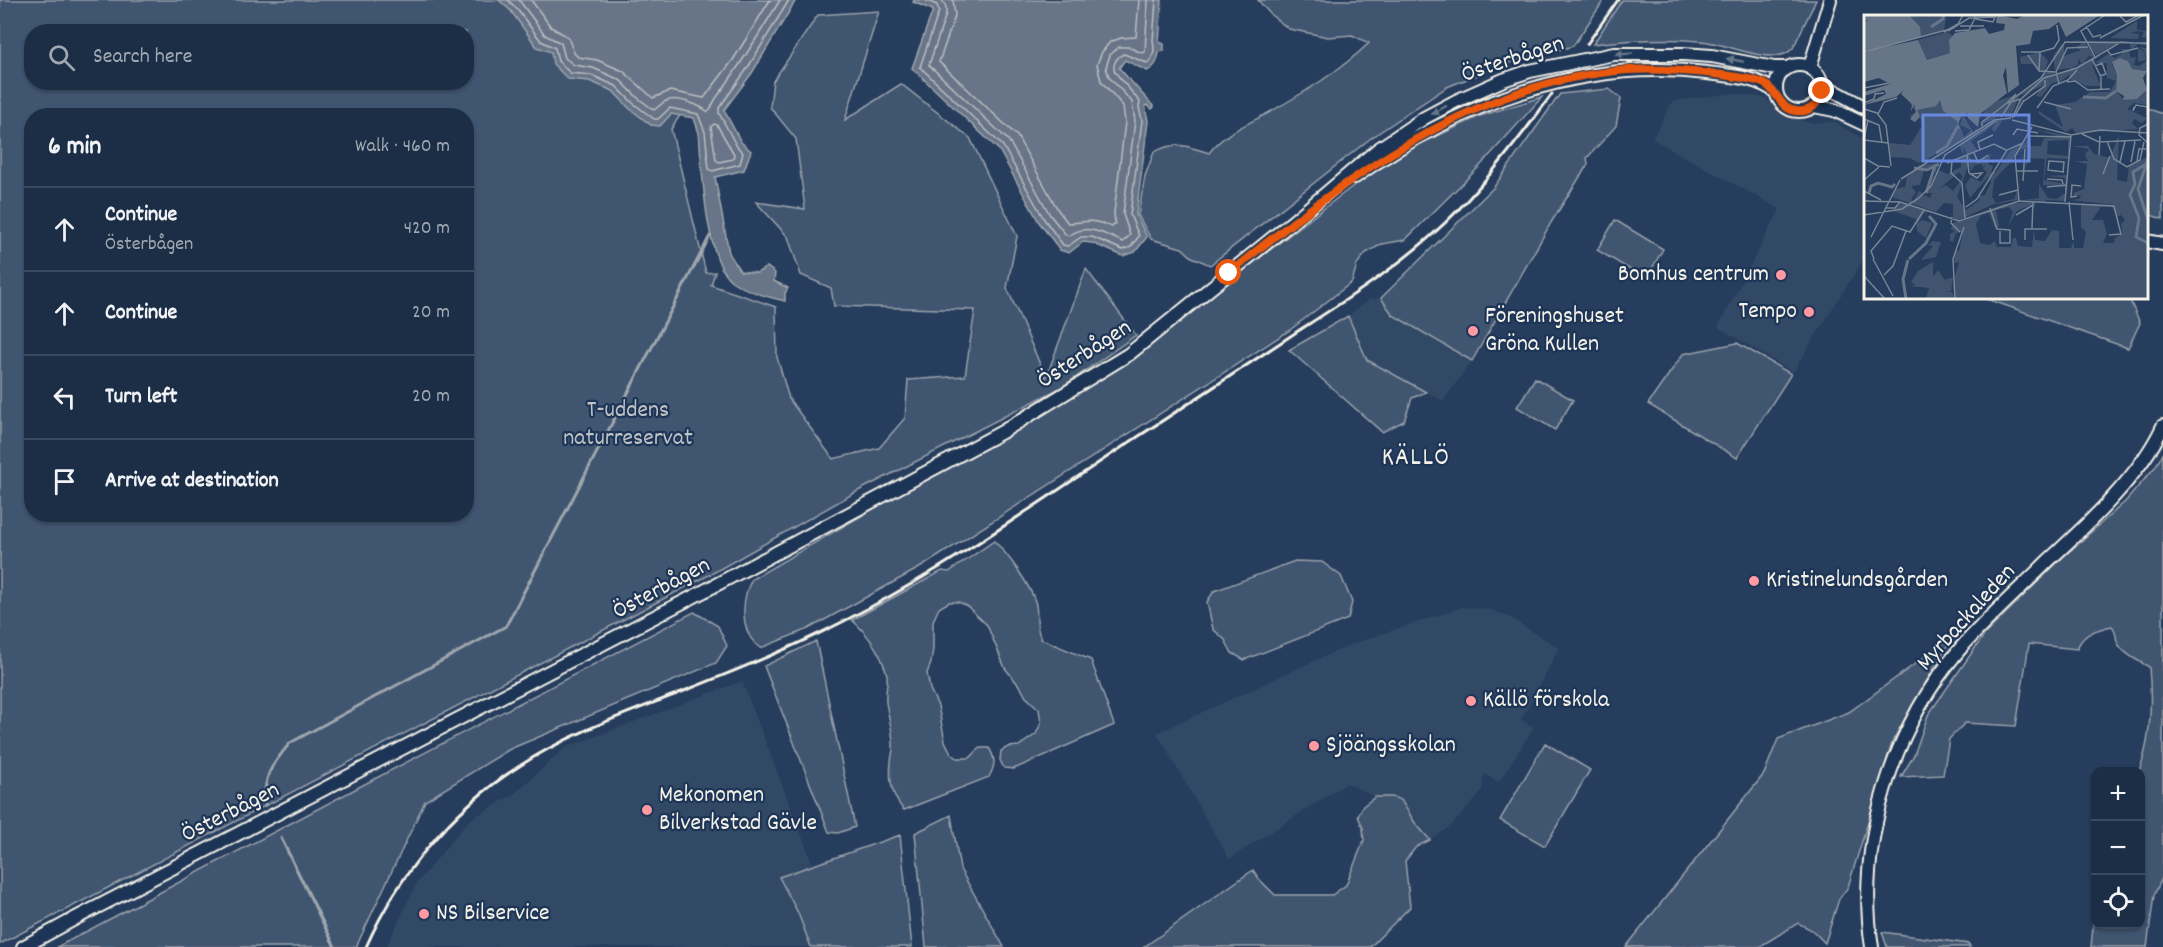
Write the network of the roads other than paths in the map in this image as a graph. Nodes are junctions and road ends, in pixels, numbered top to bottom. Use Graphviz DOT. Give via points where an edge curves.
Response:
graph roads {
  1 [pos="1830,0"];
  2 [pos="1799,67"];
  3 [pos="1822,84"];
  4 [pos="1776,92"];
  5 [pos="1814,106"];
  6 [pos="1864,107"];
  7 [pos="1864,124"];
  8 [pos="1291,223"];
  9 [pos="2148,241"];
  10 [pos="2163,244"];
  11 [pos="2163,426"];
  12 [pos="23,947"];
  13 [pos="1872,947"];
  1 -- 2 [label="main road" via="1820,33"];
  2 -- 3 [label="main road" via="1818,74"];
  2 -- 4 [label="main road" via="1779,78"];
  2 -- 8 [label="main road, Österbågen, one-way" via="1768,67 1712,56 1651,52 1614,54 1530,71 1477,91 1424,118 1377,150"];
  3 -- 5 [label="main road"];
  3 -- 6 [label="main road"];
  4 -- 5 [label="main road" via="1781,103 1791,110 1804,111"];
  4 -- 8 [label="main road, Österbågen" via="1761,82 1743,78 1650,69 1576,77 1538,87 1462,114 1427,133 1362,172"];
  5 -- 7 [label="main road" via="1834,110"];
  8 -- 12 [label="main road, Österbågen" via="1129,354 1002,432"];
  9 -- 10 [label="main road"];
  11 -- 13 [label="main road, Myrbackaleden" via="2142,460 2100,511 1959,651 1912,720 1888,780 1874,833 1869,918"];
}
